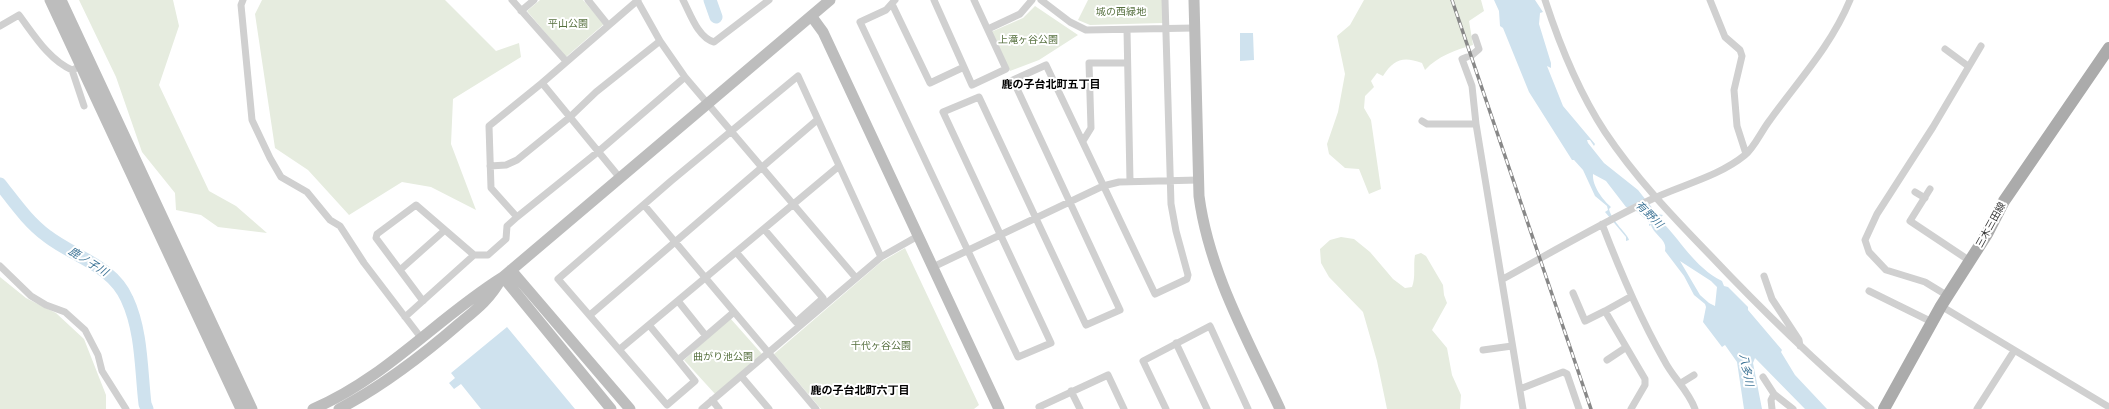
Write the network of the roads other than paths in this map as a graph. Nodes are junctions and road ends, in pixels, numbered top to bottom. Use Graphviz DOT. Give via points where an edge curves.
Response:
graph roads {
  1 [pos="50,0"];
  2 [pos="61,0"];
  3 [pos="243,0"];
  4 [pos="512,0"];
  5 [pos="534,0"];
  6 [pos="588,0"];
  7 [pos="638,0"];
  8 [pos="683,0"];
  9 [pos="769,0"];
  10 [pos="830,0"];
  11 [pos="934,0"];
  12 [pos="974,0"];
  13 [pos="1032,0"];
  14 [pos="1041,0"];
  15 [pos="1164,0"];
  16 [pos="1194,0"];
  17 [pos="1545,0"];
  18 [pos="1710,0"];
  19 [pos="1850,0"];
  20 [pos="894,2"];
  21 [pos="521,11"];
  22 [pos="812,17"];
  23 [pos="608,25"];
  24 [pos="0,26"];
  25 [pos="1194,28"];
  26 [pos="988,29"];
  27 [pos="1166,29"];
  28 [pos="1126,30"];
  29 [pos="1475,38"];
  30 [pos="660,41"];
  31 [pos="1980,46"];
  32 [pos="2109,48"];
  33 [pos="1945,49"];
  34 [pos="566,60"];
  35 [pos="1127,63"];
  36 [pos="81,66"];
  37 [pos="1968,66"];
  38 [pos="964,67"];
  39 [pos="685,77"];
  40 [pos="542,83"];
  41 [pos="709,104"];
  42 [pos="84,106"];
  43 [pos="570,117"];
  44 [pos="818,120"];
  45 [pos="1422,121"];
  46 [pos="1476,124"];
  47 [pos="732,132"];
  48 [pos="1083,141"];
  49 [pos="599,151"];
  50 [pos="1746,154"];
  51 [pos="490,166"];
  52 [pos="839,166"];
  53 [pos="762,167"];
  54 [pos="620,178"];
  55 [pos="1170,180"];
  56 [pos="1198,180"];
  57 [pos="1130,181"];
  58 [pos="1103,186"];
  59 [pos="1930,188"];
  60 [pos="1915,192"];
  61 [pos="1925,198"];
  62 [pos="1654,199"];
  63 [pos="1068,203"];
  64 [pos="794,204"];
  65 [pos="644,205"];
  66 [pos="517,217"];
  67 [pos="1034,218"];
  68 [pos="1603,223"];
  69 [pos="764,229"];
  70 [pos="445,230"];
  71 [pos="1000,234"];
  72 [pos="918,236"];
  73 [pos="674,242"];
  74 [pos="966,250"];
  75 [pos="736,252"];
  76 [pos="474,255"];
  77 [pos="881,256"];
  78 [pos="1970,261"];
  79 [pos="0,266"];
  80 [pos="933,267"];
  81 [pos="400,270"];
  82 [pos="507,273"];
  83 [pos="1764,276"];
  84 [pos="856,278"];
  85 [pos="705,279"];
  86 [pos="1503,279"];
  87 [pos="1869,291"];
  88 [pos="1573,293"];
  89 [pos="1948,296"];
  90 [pos="1630,297"];
  91 [pos="423,301"];
  92 [pos="678,301"];
  93 [pos="1577,304"];
  94 [pos="1941,306"];
  95 [pos="1569,307"];
  96 [pos="1605,311"];
  97 [pos="734,312"];
  98 [pos="590,315"];
  99 [pos="405,317"];
  100 [pos="1932,322"];
  101 [pos="649,325"];
  102 [pos="706,336"];
  103 [pos="422,339"];
  104 [pos="1176,343"];
  105 [pos="1512,346"];
  106 [pos="1487,347"];
  107 [pos="1626,348"];
  108 [pos="1801,348"];
  109 [pos="620,349"];
  110 [pos="2014,351"];
  111 [pos="768,353"];
  112 [pos="678,360"];
  113 [pos="1607,360"];
  114 [pos="1694,375"];
  115 [pos="741,376"];
  116 [pos="1763,377"];
  117 [pos="1681,383"];
  118 [pos="1520,388"];
  119 [pos="1071,391"];
  120 [pos="1774,394"];
  121 [pos="712,400"];
  122 [pos="1632,406"];
  123 [pos="2109,406"];
  124 [pos="126,409"];
  125 [pos="241,409"];
  126 [pos="252,409"];
  127 [pos="313,409"];
  128 [pos="339,409"];
  129 [pos="612,409"];
  130 [pos="630,409"];
  131 [pos="702,409"];
  132 [pos="719,409"];
  133 [pos="769,409"];
  134 [pos="816,409"];
  135 [pos="999,409"];
  136 [pos="1040,409"];
  137 [pos="1080,409"];
  138 [pos="1124,409"];
  139 [pos="1166,409"];
  140 [pos="1207,409"];
  141 [pos="1248,409"];
  142 [pos="1280,409"];
  143 [pos="1523,409"];
  144 [pos="1579,409"];
  145 [pos="1695,409"];
  146 [pos="1772,409"];
  147 [pos="1793,409"];
  148 [pos="1871,409"];
  149 [pos="1884,409"];
  150 [pos="1977,409"];
  1 -- 36 [label="street"];
  2 -- 36 [label="street"];
  3 -- 99 [label="street" via="241,12 252,120 270,158 281,177 307,192 330,220 340,226"];
  4 -- 21 [label="street"];
  5 -- 21 [label="street"];
  6 -- 23 [label="street"];
  7 -- 23 [label="street"];
  7 -- 30 [label="street"];
  8 -- 9 [label="street" via="700,32 708,41 714,42"];
  10 -- 22 [label="street"];
  11 -- 38 [label="street"];
  12 -- 26 [label="street"];
  13 -- 26 [label="street" via="1020,14"];
  14 -- 28 [label="street" via="1070,22 1086,30"];
  15 -- 27 [label="street"];
  16 -- 25 [label="street"];
  17 -- 62 [label="street" via="1560,45 1587,102 1616,148"];
  18 -- 50 [label="street" via="1725,37 1740,50 1742,56 1734,90 1737,126"];
  19 -- 50 [label="street" via="1842,21 1813,66"];
  20 -- 38 [label="street" via="930,83"];
  20 -- 74 [label="street" via="886,10 860,22"];
  21 -- 34 [label="street"];
  22 -- 41 [label="street"];
  22 -- 72 [label="street" via="823,32"];
  23 -- 34 [label="street"];
  24 -- 36 [label="street" via="19,16 42,46 65,67"];
  25 -- 27 [label="street"];
  25 -- 56 [label="street"];
  26 -- 38 [label="street" via="1006,69 972,85"];
  27 -- 28 [label="street"];
  27 -- 55 [label="street"];
  28 -- 35 [label="street"];
  29 -- 46 [label="street" via="1479,49 1462,59 1472,86"];
  30 -- 39 [label="street"];
  30 -- 43 [label="street" via="596,92"];
  31 -- 37 [label="street"];
  32 -- 78 [label="main road, 三木三田線" via="2004,201"];
  33 -- 37 [label="street"];
  34 -- 40 [label="street"];
  35 -- 48 [label="street" via="1089,64 1091,128"];
  35 -- 57 [label="street"];
  36 -- 42 [label="street"];
  36 -- 125 [label="street"];
  36 -- 126 [label="street"];
  37 -- 89 [label="street" via="1877,214 1865,240 1869,252 1886,270 1925,282"];
  39 -- 41 [label="street"];
  39 -- 49 [label="street"];
  40 -- 43 [label="street"];
  40 -- 51 [label="street" via="489,126"];
  41 -- 47 [label="street"];
  41 -- 54 [label="street"];
  43 -- 49 [label="street"];
  43 -- 51 [label="street" via="517,160"];
  44 -- 47 [label="street" via="798,76"];
  44 -- 52 [label="street"];
  44 -- 53 [label="street"];
  45 -- 46 [label="street" via="1427,124"];
  46 -- 86 [label="street"];
  47 -- 53 [label="street"];
  47 -- 65 [label="street"];
  48 -- 58 [label="street"];
  48 -- 63 [label="street" via="1046,65 1013,80"];
  49 -- 54 [label="street"];
  49 -- 66 [label="street"];
  50 -- 62 [label="street" via="1718,172"];
  51 -- 66 [label="street" via="491,188"];
  52 -- 64 [label="street"];
  52 -- 77 [label="street"];
  53 -- 64 [label="street"];
  53 -- 73 [label="street"];
  54 -- 82 [label="street"];
  55 -- 56 [label="street"];
  55 -- 57 [label="street"];
  55 -- 58 [label="street" via="1176,231 1188,275 1187,279 1155,294"];
  56 -- 142 [label="street" via="1209,249 1227,295"];
  57 -- 58 [label="street"];
  58 -- 63 [label="street"];
  59 -- 61 [label="street"];
  60 -- 61 [label="street"];
  61 -- 78 [label="street" via="1910,221"];
  62 -- 68 [label="street"];
  62 -- 108 [label="street"];
  63 -- 67 [label="street"];
  63 -- 67 [label="street" via="1120,310 1105,318 1086,325"];
  64 -- 69 [label="street"];
  64 -- 84 [label="street"];
  65 -- 73 [label="street"];
  65 -- 98 [label="street" via="558,279"];
  66 -- 76 [label="street" via="507,226 506,239 488,255"];
  67 -- 71 [label="street"];
  67 -- 71 [label="street" via="978,97 943,112"];
  68 -- 86 [label="street"];
  68 -- 90 [label="street"];
  69 -- 75 [label="street"];
  69 -- 75 [label="street" via="823,298 796,322"];
  70 -- 76 [label="street"];
  70 -- 81 [label="street"];
  70 -- 81 [label="street" via="416,205 377,234 376,238"];
  71 -- 74 [label="street"];
  71 -- 74 [label="street" via="1051,342 1018,357"];
  72 -- 77 [label="street"];
  72 -- 80 [label="street"];
  73 -- 85 [label="street"];
  73 -- 98 [label="street"];
  74 -- 80 [label="street"];
  75 -- 85 [label="street"];
  76 -- 91 [label="street"];
  77 -- 84 [label="street"];
  78 -- 89 [label="main road, 三木三田線"];
  79 -- 124 [label="street" via="31,296 66,312 86,330 108,382"];
  80 -- 135 [label="street"];
  81 -- 91 [label="street"];
  82 -- 103 [label="street" via="484,288"];
  82 -- 128 [label="street" via="493,295 425,354"];
  82 -- 129 [label="street"];
  82 -- 130 [label="street"];
  83 -- 108 [label="street" via="1772,299 1799,340"];
  84 -- 111 [label="street"];
  85 -- 92 [label="street"];
  85 -- 97 [label="street"];
  86 -- 105 [label="street"];
  87 -- 100 [label="street"];
  88 -- 93 [label="street"];
  89 -- 94 [label="main road, 三木三田線"];
  90 -- 96 [label="street"];
  90 -- 117 [label="street" via="1665,362"];
  91 -- 99 [label="street"];
  92 -- 101 [label="street"];
  92 -- 102 [label="street"];
  93 -- 95 [label="street"];
  93 -- 96 [label="street" via="1585,321"];
  94 -- 100 [label="main road, 三木三田線"];
  94 -- 110 [label="street"];
  96 -- 107 [label="street"];
  97 -- 102 [label="street"];
  97 -- 111 [label="street"];
  98 -- 109 [label="street"];
  99 -- 103 [label="street"];
  100 -- 149 [label="main road, 三木三田線"];
  101 -- 109 [label="street"];
  101 -- 112 [label="street"];
  102 -- 112 [label="street"];
  103 -- 127 [label="street" via="387,366 334,400"];
  104 -- 139 [label="street" via="1143,361"];
  104 -- 140 [label="street"];
  104 -- 141 [label="street" via="1210,326"];
  105 -- 106 [label="street"];
  105 -- 118 [label="street"];
  107 -- 113 [label="street"];
  107 -- 122 [label="street" via="1645,379 1645,385"];
  108 -- 148 [label="street"];
  109 -- 112 [label="street" via="667,405 696,381"];
  110 -- 123 [label="street"];
  110 -- 150 [label="street"];
  111 -- 115 [label="street"];
  111 -- 134 [label="street"];
  114 -- 117 [label="street"];
  115 -- 121 [label="street"];
  115 -- 133 [label="street"];
  116 -- 120 [label="street"];
  117 -- 145 [label="street"];
  118 -- 143 [label="street"];
  118 -- 144 [label="street" via="1563,372 1567,374"];
  119 -- 136 [label="street" via="1039,407"];
  119 -- 137 [label="street"];
  119 -- 138 [label="street" via="1108,375"];
  120 -- 146 [label="street" via="1770,400"];
  120 -- 147 [label="street"];
  121 -- 131 [label="street"];
  121 -- 132 [label="street"];
}
